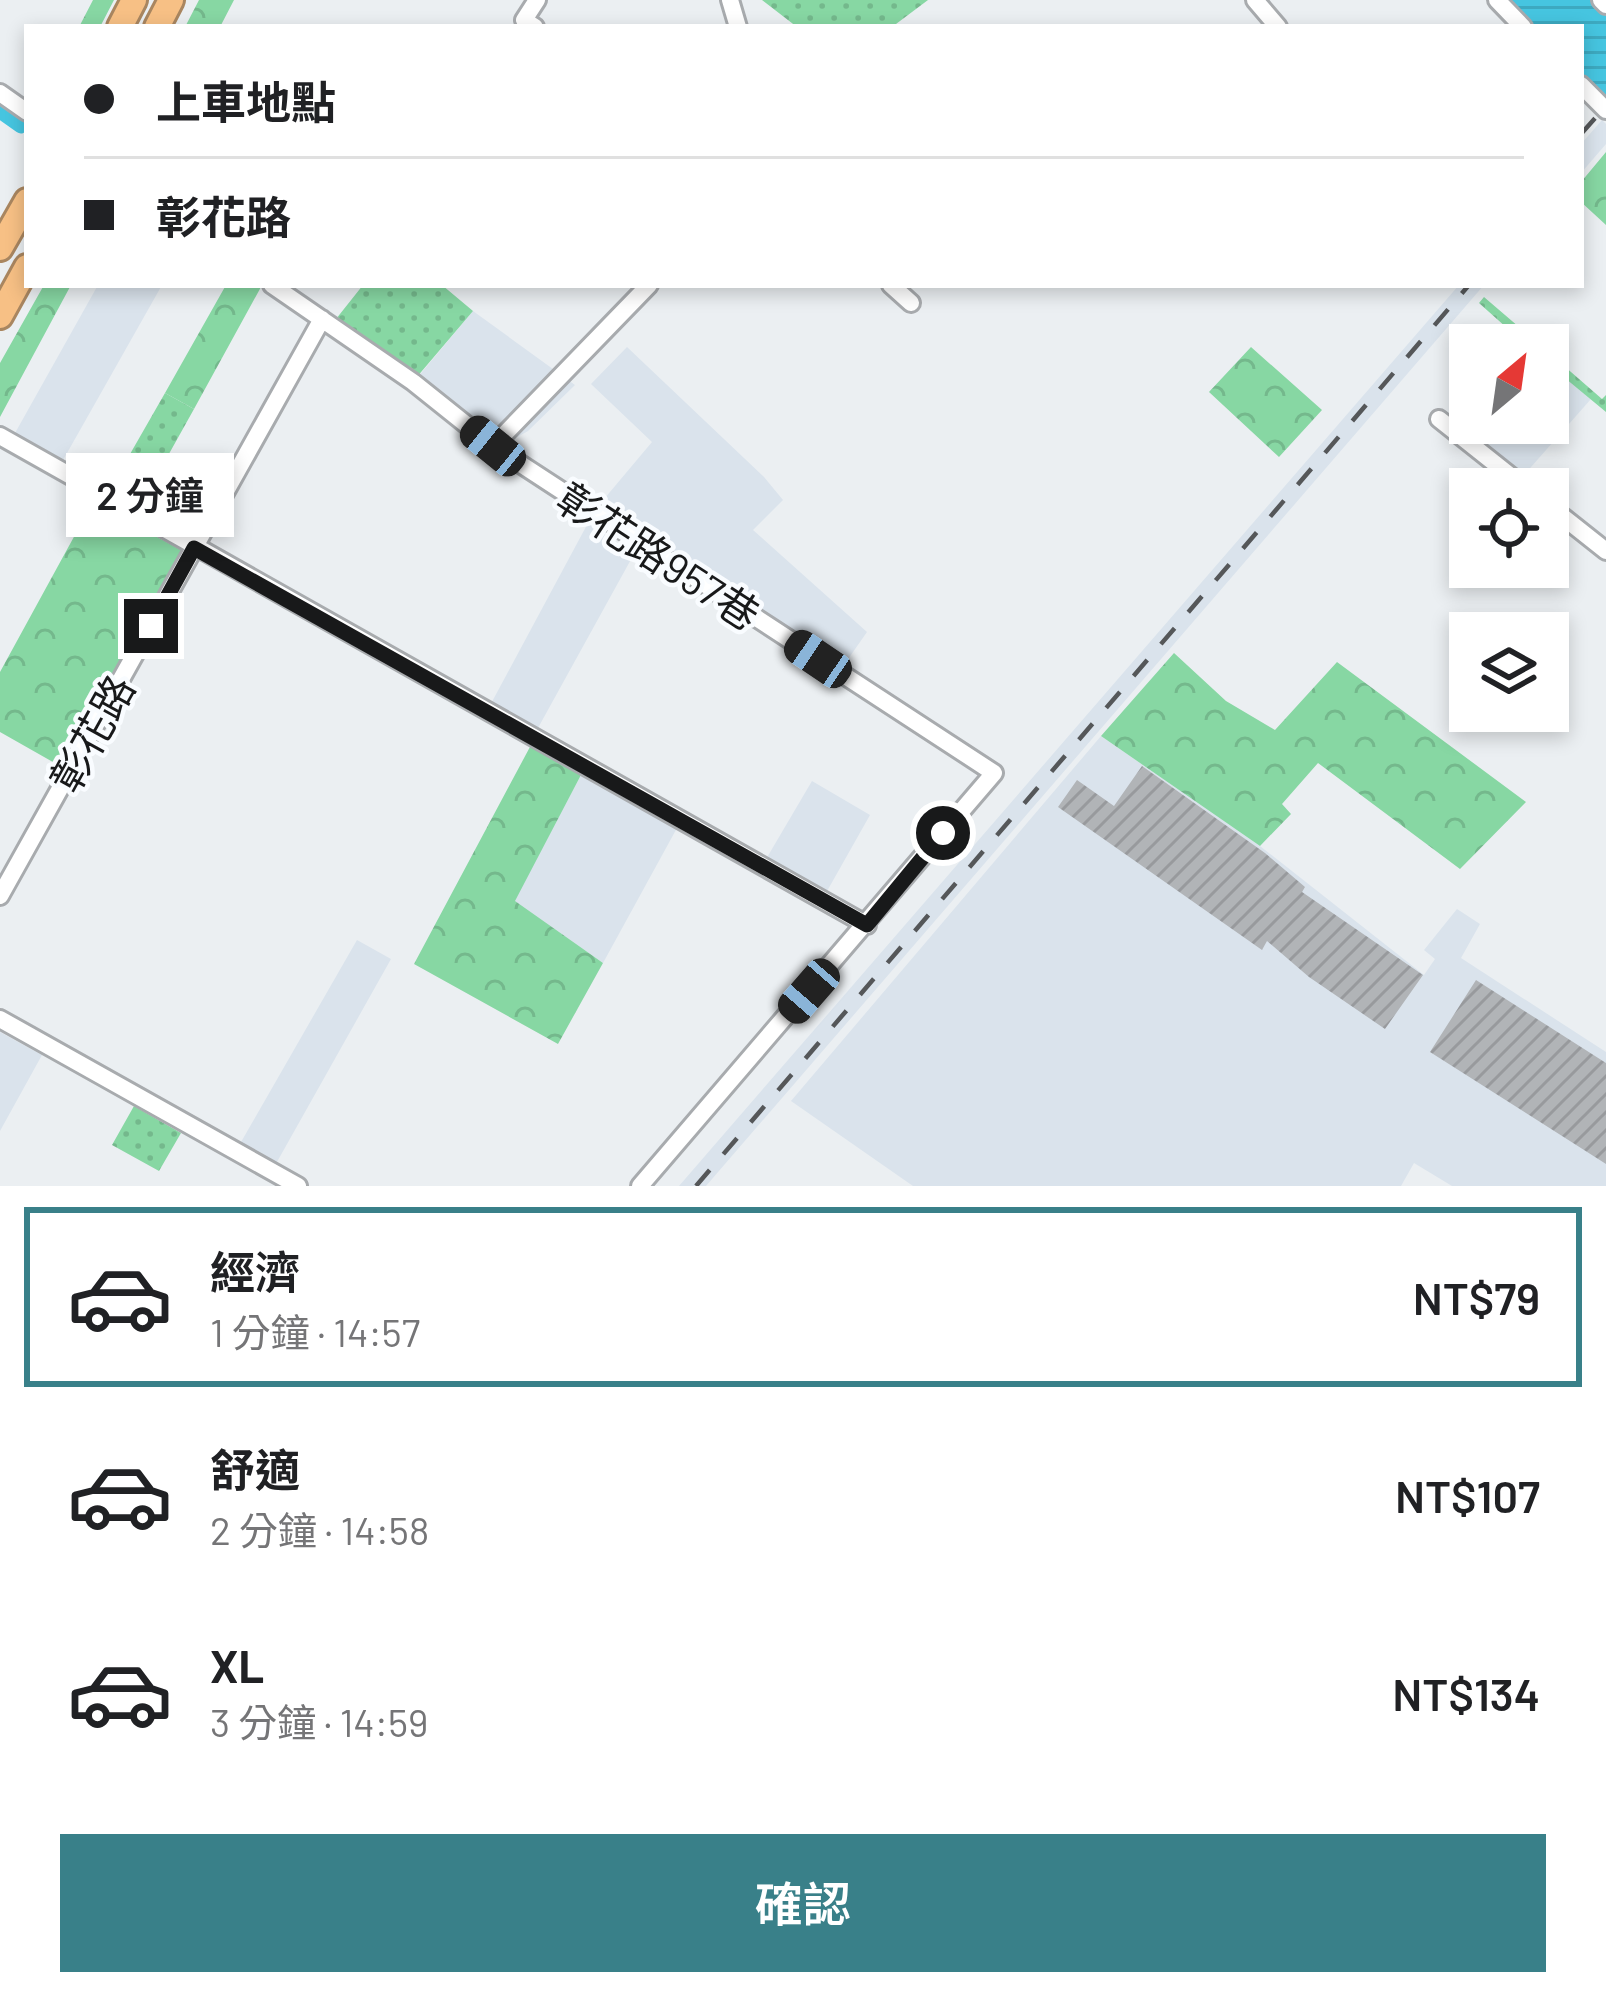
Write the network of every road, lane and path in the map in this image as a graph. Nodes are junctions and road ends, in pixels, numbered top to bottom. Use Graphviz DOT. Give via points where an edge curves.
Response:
graph roads {
  1 [pos="537,0"];
  2 [pos="1255,0"];
  3 [pos="1497,0"];
  4 [pos="530,24"];
  5 [pos="1275,24"];
  6 [pos="1520,24"];
  7 [pos="1584,88"];
  8 [pos="1606,110"];
  9 [pos="24,206"];
  10 [pos="0,248"];
  11 [pos="24,272"];
  12 [pos="276,288"];
  13 [pos="646,288"];
  14 [pos="894,288"];
  15 [pos="911,303"];
  16 [pos="0,316"];
  17 [pos="322,319"];
  18 [pos="1439,419"];
  19 [pos="0,436"];
  20 [pos="493,446"];
  21 [pos="1501,468"];
  22 [pos="1569,522"];
  23 [pos="194,548"];
  24 [pos="1606,551"];
  25 [pos="0,896"];
  26 [pos="867,925"];
  27 [pos="0,1018"];
  28 [pos="298,1186"];
  29 [pos="640,1186"];
  1 -- 4 [label="street" via="524,20"];
  2 -- 5 [label="street"];
  3 -- 6 [label="street"];
  7 -- 8 [label="street"];
  9 -- 10 [label="highway"];
  11 -- 16 [label="highway"];
  12 -- 17 [label="street, 彰花路957巷"];
  13 -- 20 [label="street"];
  14 -- 15 [label="street"];
  17 -- 20 [label="street, 彰花路957巷"];
  17 -- 23 [label="street, 彰花路"];
  18 -- 21 [label="street"];
  19 -- 23 [label="street"];
  20 -- 26 [label="street, 彰花路957巷" via="994,772"];
  22 -- 24 [label="street"];
  23 -- 25 [label="street, 彰花路"];
  23 -- 26 [label="street"];
  26 -- 29 [label="street"];
  27 -- 28 [label="street"];
}
